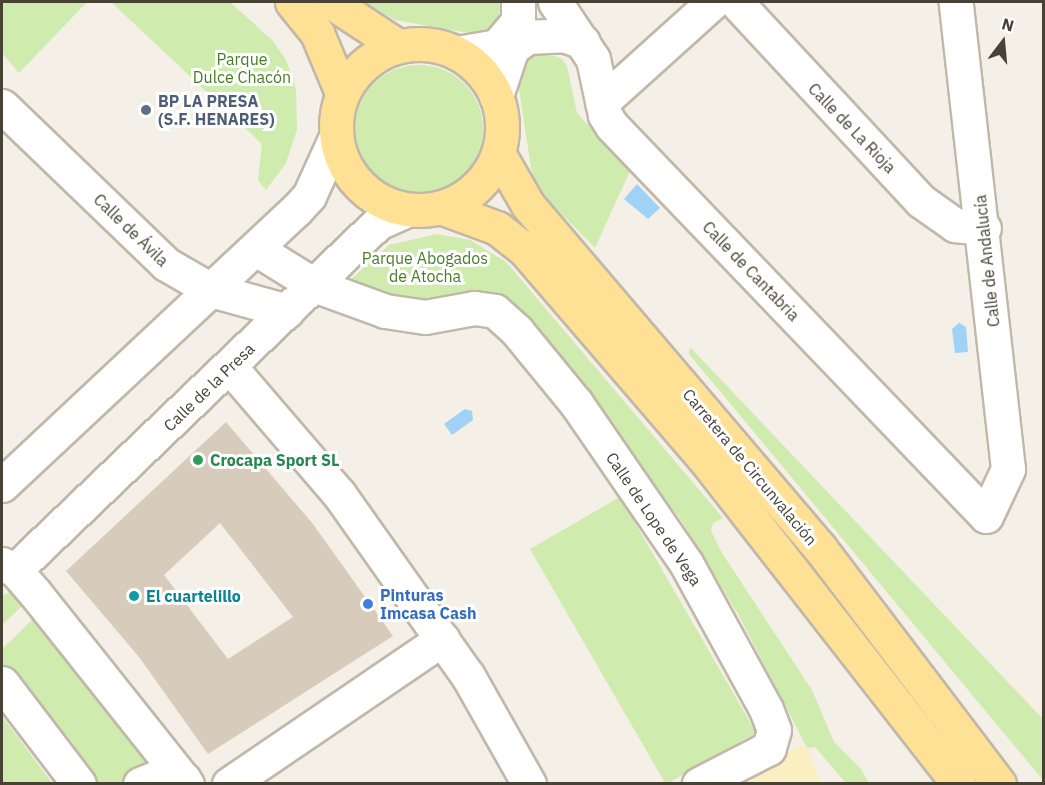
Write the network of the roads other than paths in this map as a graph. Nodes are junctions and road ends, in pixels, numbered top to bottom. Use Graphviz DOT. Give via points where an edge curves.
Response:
graph roads {
  1 [pos="291,2"];
  2 [pos="331,2"];
  3 [pos="518,2"];
  4 [pos="556,2"];
  5 [pos="713,2"];
  6 [pos="736,2"];
  7 [pos="956,2"];
  8 [pos="583,42"];
  9 [pos="398,46"];
  10 [pos="457,53"];
  11 [pos="342,93"];
  12 [pos="496,96"];
  13 [pos="602,102"];
  14 [pos="2,106"];
  15 [pos="335,139"];
  16 [pos="498,153"];
  17 [pos="443,208"];
  18 [pos="407,210"];
  19 [pos="984,228"];
  20 [pos="256,249"];
  21 [pos="314,285"];
  22 [pos="211,290"];
  23 [pos="287,312"];
  24 [pos="230,367"];
  25 [pos="2,485"];
  26 [pos="986,516"];
  27 [pos="8,567"];
  28 [pos="442,639"];
  29 [pos="2,683"];
  30 [pos="186,781"];
  31 [pos="79,783"];
  32 [pos="140,783"];
  33 [pos="229,783"];
  34 [pos="529,783"];
  35 [pos="699,783"];
  36 [pos="959,783"];
  37 [pos="999,783"];
  1 -- 11 [label="main road" via="317,33"];
  2 -- 9 [label="main road"];
  3 -- 10 [label="street" via="518,21 497,46"];
  4 -- 8 [label="street, Calle de Cantabria"];
  5 -- 13 [label="street"];
  6 -- 19 [label="street, Calle de La Rioja" via="921,201 955,225"];
  7 -- 19 [label="street, Calle de Andalucía"];
  8 -- 12 [label="street" via="563,35 528,37 512,48"];
  8 -- 13 [label="street, Calle de Cantabria" via="596,69"];
  9 -- 10 [label="main road" via="418,44"];
  9 -- 11 [label="main road" via="375,56"];
  10 -- 12 [label="main road" via="487,79"];
  11 -- 15 [label="main road"];
  12 -- 16 [label="main road" via="502,134"];
  13 -- 26 [label="street, Calle de Cantabria" via="612,126"];
  14 -- 22 [label="street, Calle de Ávila" via="166,264"];
  15 -- 18 [label="main road" via="343,165 359,187 381,202"];
  15 -- 20 [label="street" via="309,196"];
  16 -- 17 [label="main road" via="486,177 467,196"];
  16 -- 37 [label="main road, Carretera de Circunvalación" via="528,205 820,548"];
  17 -- 18 [label="main road"];
  17 -- 36 [label="main road, Carretera de Circunvalación" via="497,228 524,249 704,458"];
  18 -- 21 [label="street, Calle de la Presa" via="378,223"];
  19 -- 26 [label="street, Calle de Andalucía" via="1008,469"];
  20 -- 21 [label="street"];
  20 -- 22 [label="street"];
  21 -- 23 [label="street, Calle de la Presa"];
  21 -- 35 [label="street, Calle de Lope de Vega" via="405,315 425,316 474,308 495,311 576,403 686,563 774,730 769,748"];
  22 -- 23 [label="street, Calle de Ávila"];
  22 -- 25 [label="street"];
  23 -- 24 [label="street, Calle de la Presa"];
  24 -- 27 [label="street, Calle de la Presa"];
  24 -- 28 [label="street" via="339,494"];
  27 -- 30 [label="street"];
  28 -- 33 [label="street"];
  28 -- 34 [label="street" via="495,720"];
  29 -- 31 [label="street"];
  30 -- 32 [label="street" via="162,776"];
}
